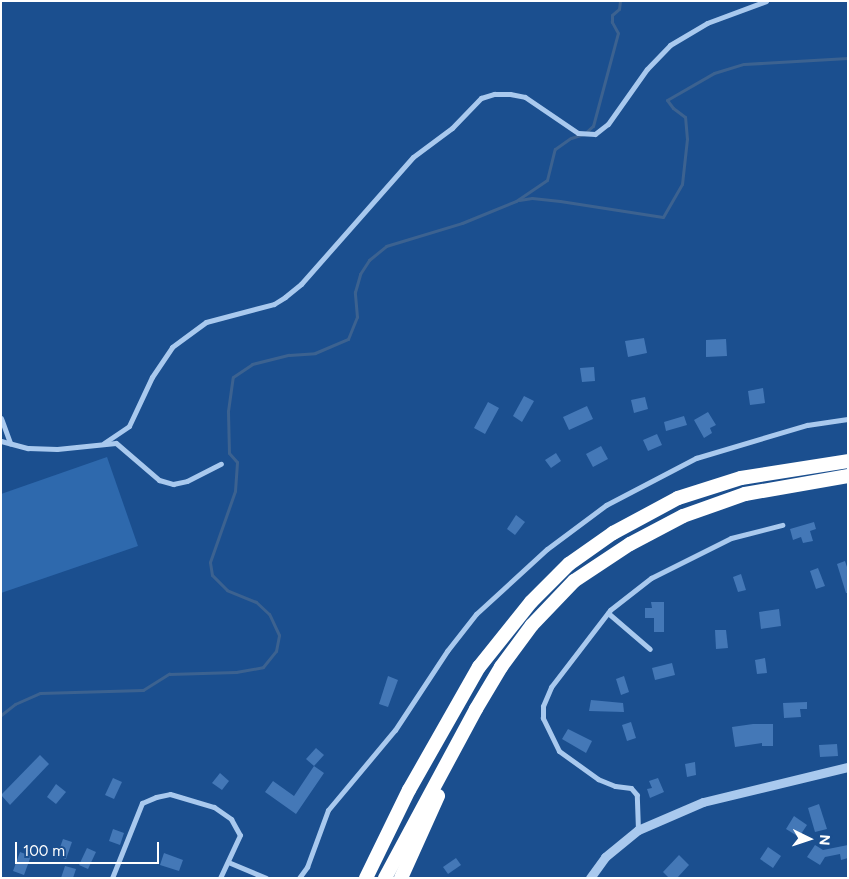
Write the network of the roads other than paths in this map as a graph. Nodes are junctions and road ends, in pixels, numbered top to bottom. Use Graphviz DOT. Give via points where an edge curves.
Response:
graph roads {
  1 [pos="766,1"];
  2 [pos="1,418"];
  3 [pos="848,419"];
  4 [pos="1,441"];
  5 [pos="104,442"];
  6 [pos="10,443"];
  7 [pos="848,461"];
  8 [pos="221,464"];
  9 [pos="848,476"];
  10 [pos="782,525"];
  11 [pos="608,613"];
  12 [pos="650,649"];
  13 [pos="476,708"];
  14 [pos="848,767"];
  15 [pos="409,790"];
  16 [pos="638,830"];
  17 [pos="228,862"];
  18 [pos="112,878"];
  19 [pos="220,878"];
  20 [pos="266,878"];
  21 [pos="298,878"];
  22 [pos="355,878"];
  23 [pos="366,878"];
  24 [pos="385,878"];
  25 [pos="401,878"];
  26 [pos="590,878"];
  1 -- 5 [label="street" via="707,23 670,45 647,69 608,124 595,134 578,133 525,97 494,94 481,98 452,128 412,157 301,284 285,298 274,304 206,322 172,346 152,376 129,426"];
  2 -- 6 [label="street"];
  3 -- 21 [label="street" via="807,425 696,458 606,505 547,548 476,614 447,651 395,730 328,810 307,867"];
  4 -- 6 [label="street"];
  5 -- 6 [label="street" via="57,450"];
  5 -- 8 [label="street" via="116,443 159,480 173,484 187,481"];
  7 -- 15 [label="highway" via="741,478 678,498 613,532 569,564 531,602 479,667"];
  9 -- 13 [label="highway" via="745,494 683,516 630,544 574,581 532,625"];
  10 -- 11 [label="street" via="732,538 651,578"];
  11 -- 12 [label="street"];
  11 -- 16 [label="street" via="551,687 543,706 543,718 559,750 581,768 615,786 631,788 637,795"];
  13 -- 24 [label="highway"];
  13 -- 25 [label="highway"];
  14 -- 16 [label="street" via="703,802"];
  15 -- 22 [label="highway"];
  15 -- 23 [label="highway"];
  16 -- 26 [label="street" via="605,857"];
  17 -- 18 [label="street" via="240,835 231,819 214,807 170,794 142,803"];
  17 -- 19 [label="street"];
  17 -- 20 [label="street"];
}
